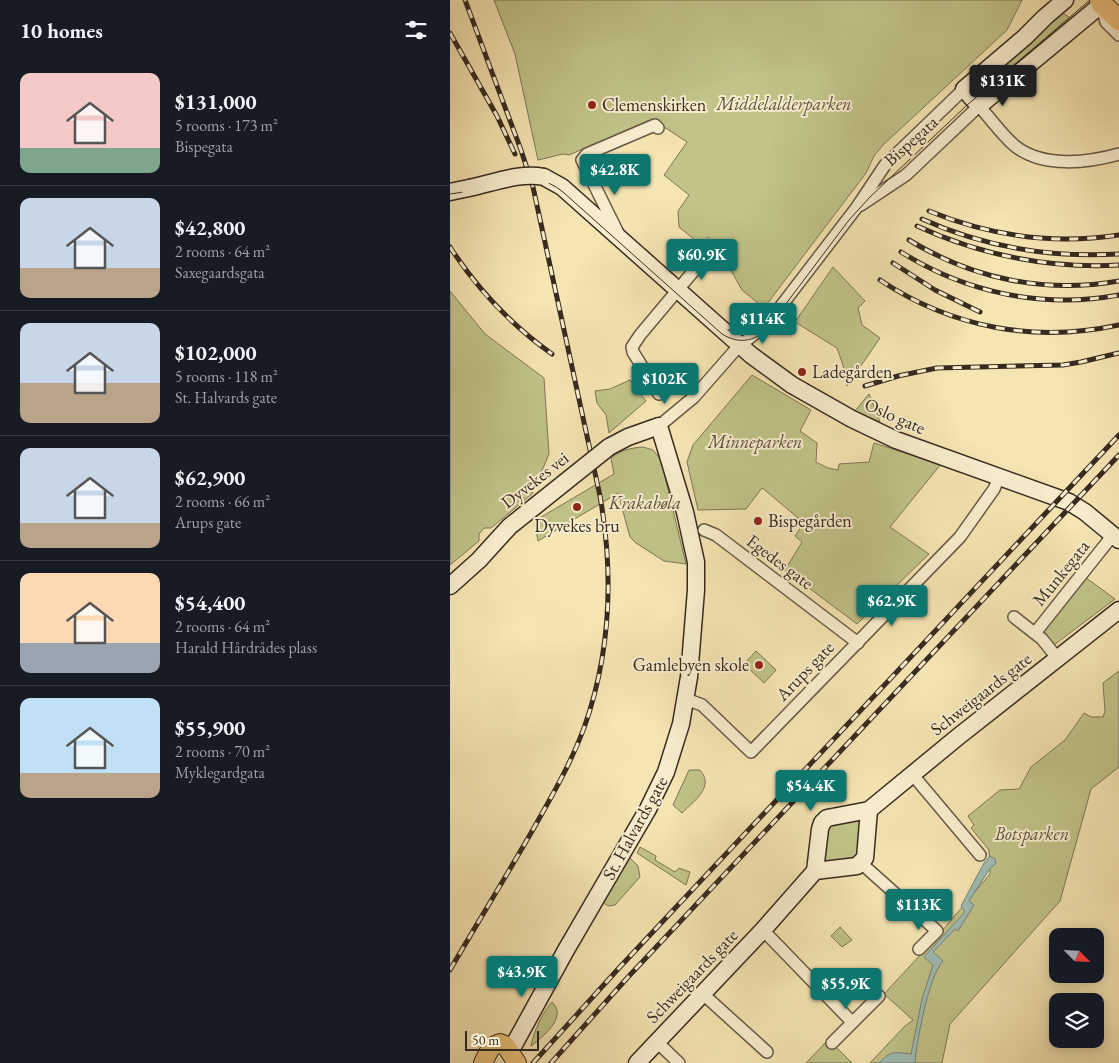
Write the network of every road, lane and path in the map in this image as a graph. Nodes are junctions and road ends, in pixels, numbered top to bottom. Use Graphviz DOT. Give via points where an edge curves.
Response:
graph roads {
  1 [pos="1065,0"];
  2 [pos="1099,1"];
  3 [pos="1119,20"];
  4 [pos="1119,35"];
  5 [pos="964,89"];
  6 [pos="979,106"];
  7 [pos="658,128"];
  8 [pos="1119,154"];
  9 [pos="450,192"];
  10 [pos="857,207"];
  11 [pos="622,241"];
  12 [pos="707,255"];
  13 [pos="678,291"];
  14 [pos="740,346"];
  15 [pos="659,394"];
  16 [pos="659,426"];
  17 [pos="999,477"];
  18 [pos="704,530"];
  19 [pos="1116,537"];
  20 [pos="450,586"];
  21 [pos="1119,610"];
  22 [pos="1014,617"];
  23 [pos="1035,633"];
  24 [pos="858,643"];
  25 [pos="1058,659"];
  26 [pos="686,699"];
  27 [pos="912,774"];
  28 [pos="869,810"];
  29 [pos="980,855"];
  30 [pos="861,863"];
  31 [pos="815,871"];
  32 [pos="763,930"];
  33 [pos="920,949"];
  34 [pos="703,994"];
  35 [pos="879,996"];
  36 [pos="852,1022"];
  37 [pos="657,1042"];
  38 [pos="832,1043"];
  39 [pos="767,1052"];
  40 [pos="511,1055"];
  41 [pos="483,1063"];
  42 [pos="637,1063"];
  43 [pos="679,1063"];
  1 -- 5 [label="street, Bispegata"];
  2 -- 3 [label="highway"];
  2 -- 4 [label="street" via="1106,22"];
  2 -- 6 [label="street, Bispegata"];
  5 -- 6 [label="street"];
  5 -- 10 [label="street, Bispegata" via="887,162"];
  6 -- 8 [label="street" via="1014,145 1027,154 1079,161"];
  6 -- 10 [label="street, Bispegata" via="906,175"];
  7 -- 11 [label="street" via="655,125 587,154 582,160"];
  9 -- 11 [label="street, Oslo gate, bridge" via="520,176 544,177 562,186"];
  10 -- 14 [label="street, Bispegata" via="768,323"];
  11 -- 13 [label="street, Oslo gate"];
  12 -- 13 [label="street"];
  13 -- 14 [label="street, Oslo gate"];
  13 -- 15 [label="street" via="632,347"];
  14 -- 16 [label="street, Bispegata" via="694,397"];
  14 -- 17 [label="street, Oslo gate" via="775,374 852,419 896,440"];
  16 -- 20 [label="street, Dyvekes vei, bridge" via="609,447 510,526"];
  16 -- 26 [label="street, St. Halvards gate" via="685,512 696,562"];
  17 -- 19 [label="street, Oslo gate" via="1076,505"];
  17 -- 24 [label="street, Arups gate" via="960,538"];
  18 -- 24 [label="street, Egedes gate" via="716,535"];
  19 -- 23 [label="street, Munkegata"];
  21 -- 25 [label="street, Schweigaards gate"];
  22 -- 23 [label="street, Munkegata"];
  23 -- 25 [label="street, Munkegata"];
  24 -- 26 [label="street, Arups gate" via="751,752 702,705"];
  25 -- 27 [label="street, Schweigaards gate"];
  26 -- 40 [label="street, St. Halvards gate" via="672,756 654,799"];
  27 -- 28 [label="street, Schweigaards gate"];
  27 -- 29 [label="street"];
  28 -- 30 [label="street"];
  28 -- 31 [label="street" via="827,818 822,823"];
  30 -- 31 [label="street"];
  30 -- 33 [label="street" via="937,931"];
  31 -- 32 [label="street, Schweigaards gate"];
  32 -- 34 [label="street, Schweigaards gate"];
  32 -- 36 [label="street"];
  34 -- 37 [label="street, Schweigaards gate"];
  34 -- 39 [label="street"];
  35 -- 36 [label="street"];
  36 -- 38 [label="street"];
  37 -- 42 [label="street, Schweigaards gate"];
  37 -- 43 [label="street"];
  40 -- 41 [label="main road" via="495,1045"];
}
